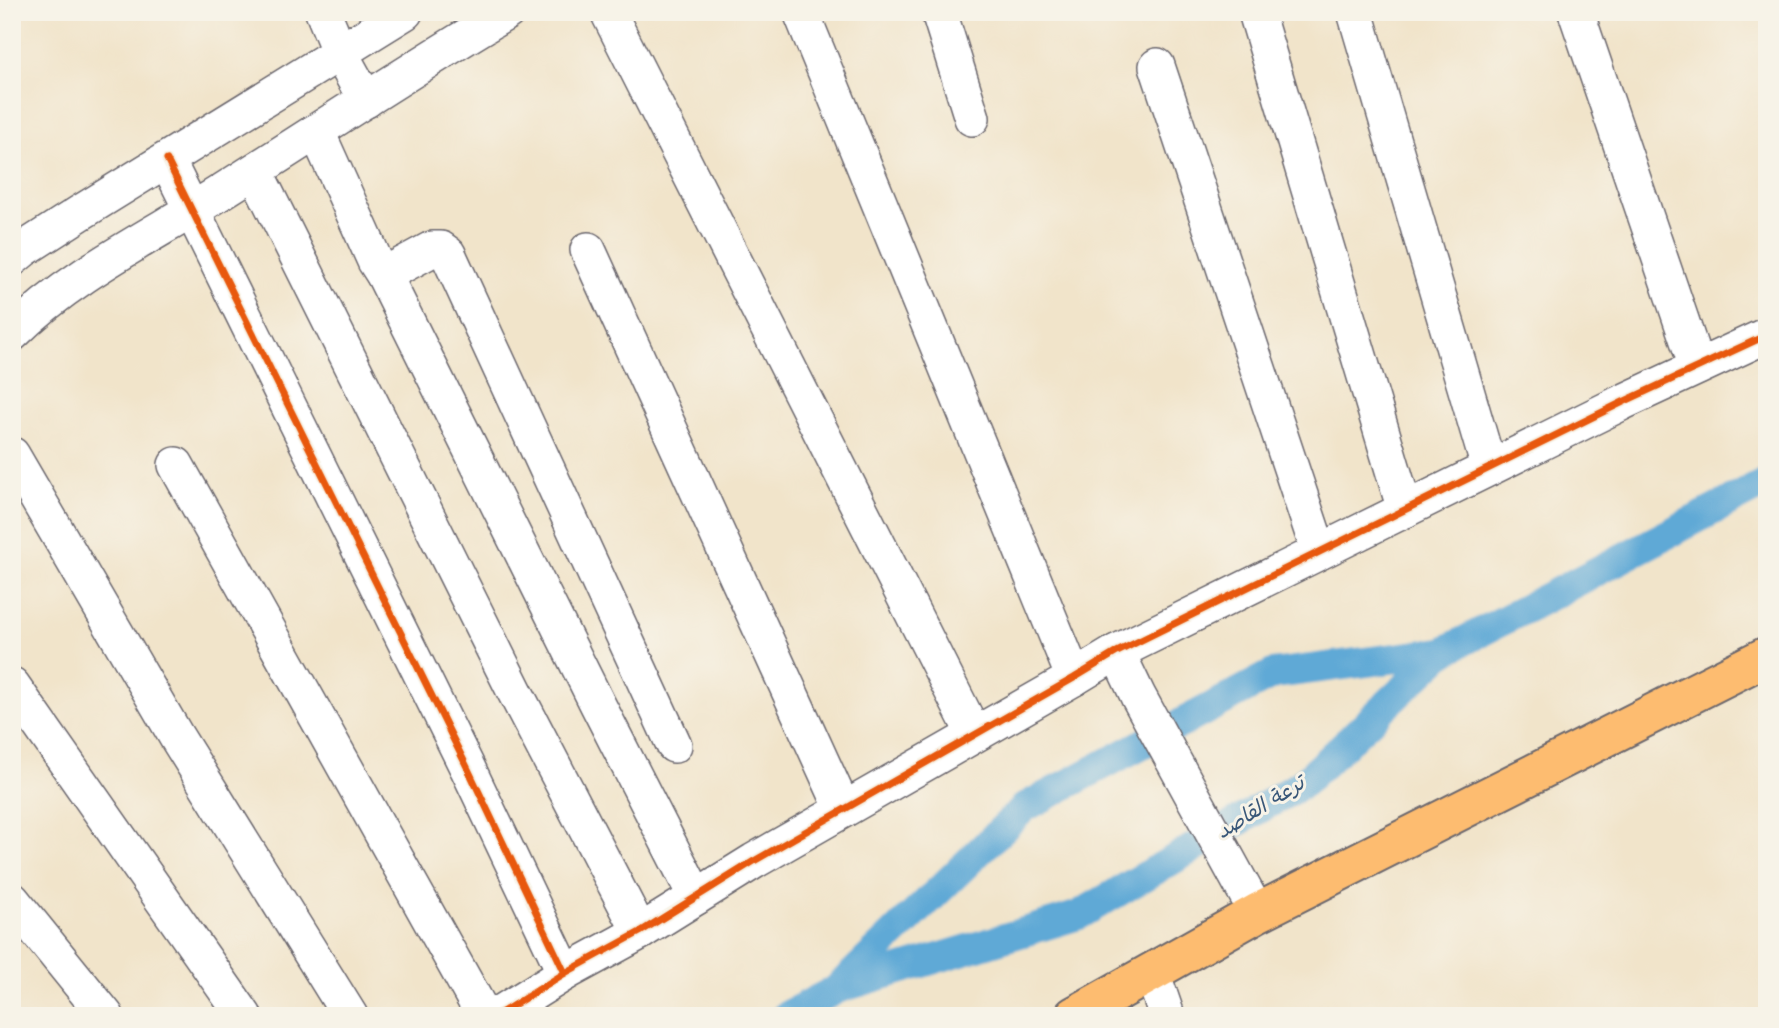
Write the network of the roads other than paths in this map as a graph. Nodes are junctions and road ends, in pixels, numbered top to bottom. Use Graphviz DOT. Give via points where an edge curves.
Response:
graph roads {
  1 [pos="323,12"];
  2 [pos="405,12"];
  3 [pos="507,12"];
  4 [pos="608,12"];
  5 [pos="801,12"];
  6 [pos="939,12"];
  7 [pos="1256,12"];
  8 [pos="1356,12"];
  9 [pos="1576,12"];
  10 [pos="340,52"];
  11 [pos="1157,65"];
  12 [pos="366,100"];
  13 [pos="972,118"];
  14 [pos="317,132"];
  15 [pos="167,160"];
  16 [pos="255,171"];
  17 [pos="193,209"];
  18 [pos="588,250"];
  19 [pos="12,259"];
  20 [pos="384,275"];
  21 [pos="12,334"];
  22 [pos="1767,335"];
  23 [pos="1697,367"];
  24 [pos="12,455"];
  25 [pos="176,465"];
  26 [pos="1489,468"];
  27 [pos="1405,510"];
  28 [pos="1319,552"];
  29 [pos="1117,652"];
  30 [pos="1767,656"];
  31 [pos="1074,678"];
  32 [pos="12,685"];
  33 [pos="974,734"];
  34 [pos="674,745"];
  35 [pos="843,809"];
  36 [pos="696,897"];
  37 [pos="12,900"];
  38 [pos="1257,913"];
  39 [pos="640,932"];
  40 [pos="1152,972"];
  41 [pos="565,973"];
  42 [pos="106,1016"];
  43 [pos="244,1016"];
  44 [pos="349,1016"];
  45 [pos="484,1016"];
  46 [pos="496,1016"];
  47 [pos="1074,1016"];
  48 [pos="1167,1016"];
  1 -- 10 [label="street"];
  2 -- 10 [label="street"];
  3 -- 12 [label="street"];
  4 -- 33 [label="street"];
  5 -- 31 [label="street"];
  6 -- 13 [label="street"];
  7 -- 27 [label="street"];
  8 -- 26 [label="street"];
  9 -- 23 [label="street"];
  10 -- 12 [label="street"];
  10 -- 15 [label="street"];
  11 -- 28 [label="street"];
  12 -- 14 [label="street"];
  14 -- 16 [label="street"];
  14 -- 20 [label="street"];
  15 -- 17 [label="street"];
  15 -- 19 [label="street"];
  16 -- 17 [label="street"];
  16 -- 39 [label="street"];
  17 -- 21 [label="street" via="96,267"];
  17 -- 41 [label="street"];
  18 -- 35 [label="street"];
  20 -- 34 [label="street" via="432,248 448,254"];
  20 -- 36 [label="street"];
  22 -- 23 [label="street"];
  23 -- 26 [label="street"];
  24 -- 44 [label="street" via="176,736"];
  25 -- 45 [label="street"];
  26 -- 27 [label="street"];
  27 -- 28 [label="street"];
  28 -- 29 [label="street"];
  29 -- 31 [label="street"];
  29 -- 38 [label="street"];
  30 -- 38 [label="main road"];
  31 -- 33 [label="street"];
  32 -- 43 [label="street"];
  33 -- 35 [label="street"];
  35 -- 36 [label="street"];
  36 -- 39 [label="street"];
  37 -- 42 [label="street"];
  38 -- 40 [label="main road"];
  39 -- 41 [label="street"];
  40 -- 47 [label="main road"];
  40 -- 48 [label="street"];
  41 -- 46 [label="street"];
}
